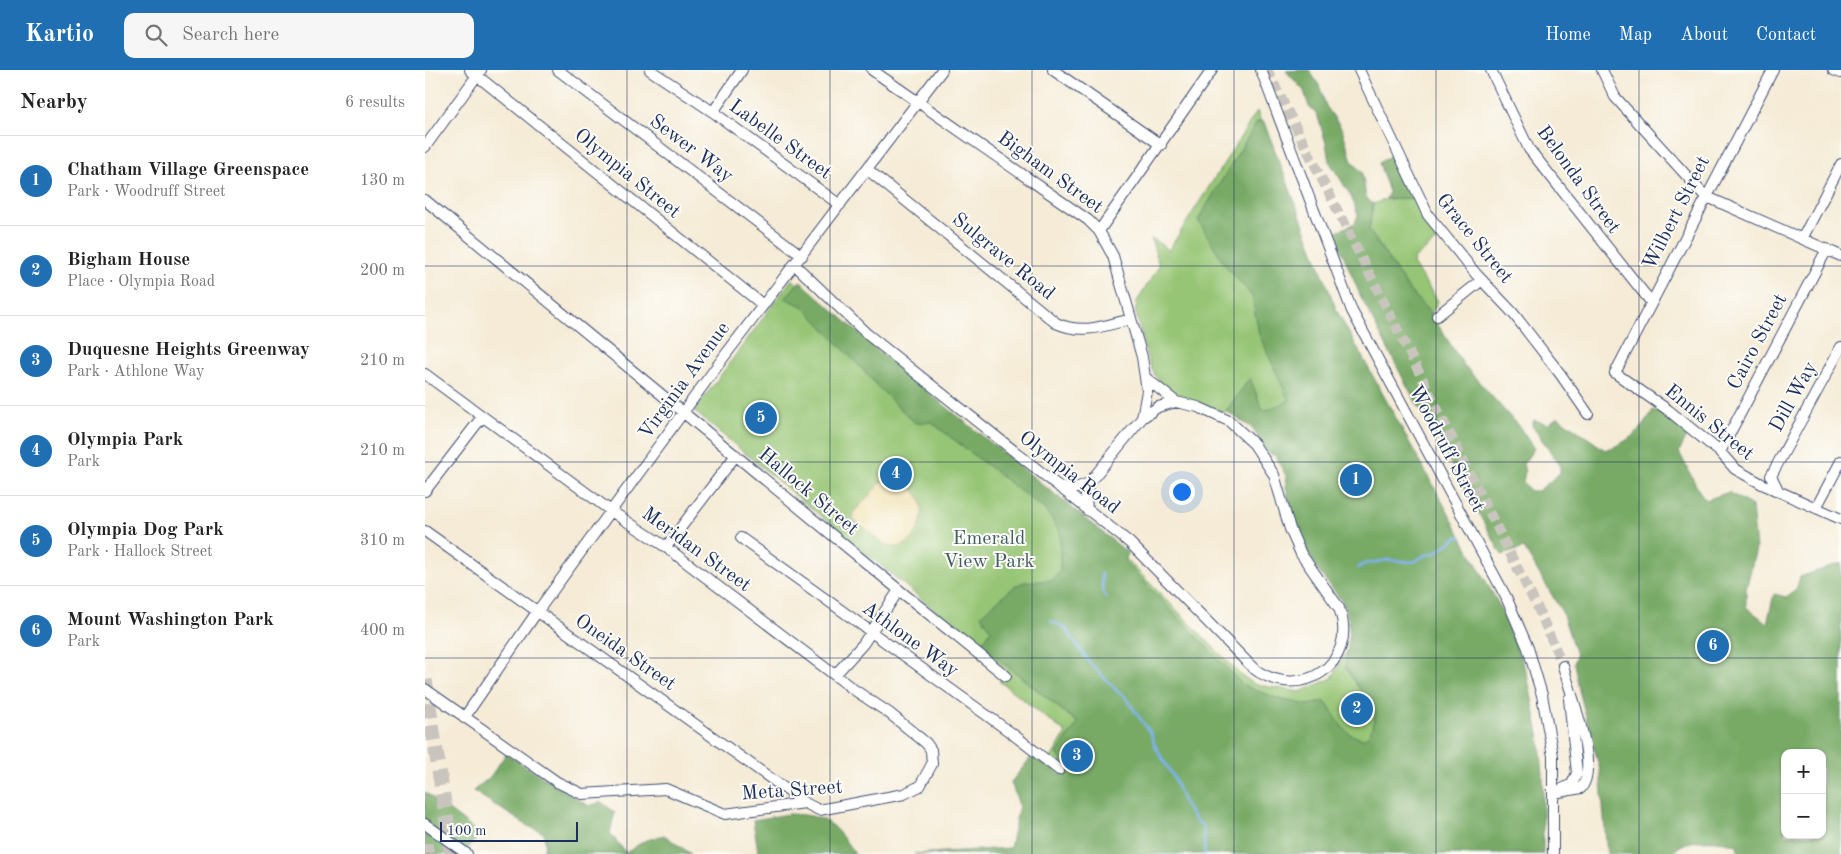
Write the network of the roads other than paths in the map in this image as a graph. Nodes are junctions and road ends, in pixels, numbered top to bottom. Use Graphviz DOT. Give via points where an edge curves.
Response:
graph roads {
  1 [pos="558,70"];
  2 [pos="650,70"];
  3 [pos="742,70"];
  4 [pos="872,70"];
  5 [pos="942,70"];
  6 [pos="1053,70"];
  7 [pos="1212,70"];
  8 [pos="1261,70"];
  9 [pos="1359,70"];
  10 [pos="1491,70"];
  11 [pos="1602,70"];
  12 [pos="1773,70"];
  13 [pos="1833,70"];
  14 [pos="476,72"];
  15 [pos="1841,74"];
  16 [pos="918,101"];
  17 [pos="713,112"];
  18 [pos="1161,145"];
  19 [pos="425,147"];
  20 [pos="1841,164"];
  21 [pos="868,170"];
  22 [pos="1705,196"];
  23 [pos="425,200"];
  24 [pos="840,205"];
  25 [pos="1099,231"];
  26 [pos="1803,238"];
  27 [pos="1827,249"];
  28 [pos="802,256"];
  29 [pos="1841,256"];
  30 [pos="795,265"];
  31 [pos="1482,280"];
  32 [pos="1651,302"];
  33 [pos="763,305"];
  34 [pos="1437,316"];
  35 [pos="1131,319"];
  36 [pos="1841,348"];
  37 [pos="1615,373"];
  38 [pos="425,374"];
  39 [pos="1147,379"];
  40 [pos="1177,402"];
  41 [pos="684,412"];
  42 [pos="1588,414"];
  43 [pos="482,417"];
  44 [pos="1142,418"];
  45 [pos="1720,452"];
  46 [pos="736,455"];
  47 [pos="1841,461"];
  48 [pos="1089,483"];
  49 [pos="1060,488"];
  50 [pos="1778,490"];
  51 [pos="425,491"];
  52 [pos="1817,508"];
  53 [pos="1087,510"];
  54 [pos="611,511"];
  55 [pos="1841,519"];
  56 [pos="425,531"];
  57 [pos="741,538"];
  58 [pos="666,547"];
  59 [pos="899,590"];
  60 [pos="537,612"];
  61 [pos="870,633"];
  62 [pos="1563,666"];
  63 [pos="835,675"];
  64 [pos="1007,676"];
  65 [pos="425,689"];
  66 [pos="464,718"];
  67 [pos="932,764"];
  68 [pos="1059,770"];
  69 [pos="1554,793"];
  70 [pos="805,803"];
  71 [pos="425,824"];
  72 [pos="467,854"];
  73 [pos="1553,854"];
  1 -- 28 [label="street, Sewer Way"];
  2 -- 17 [label="street, Labelle Street"];
  3 -- 17 [label="street"];
  4 -- 16 [label="street, Bigham Street"];
  5 -- 16 [label="street, Virginia Avenue"];
  6 -- 18 [label="street"];
  7 -- 18 [label="street"];
  8 -- 69 [label="street, Woodruff Street" via="1352,311 1506,597 1528,648 1547,716"];
  9 -- 31 [label="street, Grace Street" via="1428,216"];
  10 -- 32 [label="street, Belonda Street" via="1529,149"];
  11 -- 22 [label="street" via="1615,97"];
  12 -- 22 [label="street, Wilbert Street"];
  13 -- 15 [label="street"];
  14 -- 19 [label="street"];
  14 -- 33 [label="street, Olympia Street"];
  16 -- 21 [label="street, Virginia Avenue"];
  16 -- 25 [label="street, Bigham Street" via="1082,215"];
  17 -- 24 [label="street, Labelle Street"];
  18 -- 25 [label="street"];
  20 -- 26 [label="street"];
  21 -- 24 [label="street, Virginia Avenue"];
  21 -- 35 [label="street, Sulgrave Road" via="1056,322 1072,329 1087,330"];
  22 -- 26 [label="street"];
  22 -- 32 [label="street, Wilbert Street"];
  23 -- 41 [label="street, Hallock Street"];
  24 -- 28 [label="street, Virginia Avenue"];
  25 -- 35 [label="street, Bigham Street" via="1113,256"];
  26 -- 27 [label="street"];
  27 -- 29 [label="street"];
  27 -- 45 [label="street, Cairo Street"];
  28 -- 30 [label="street, Virginia Avenue"];
  30 -- 33 [label="street, Virginia Avenue"];
  30 -- 49 [label="street, Olympia Road" via="872,338"];
  31 -- 34 [label="street"];
  31 -- 42 [label="street, Grace Street" via="1513,313"];
  32 -- 37 [label="street, Wilbert Street"];
  33 -- 41 [label="street, Virginia Avenue"];
  35 -- 39 [label="street, Bigham Street"];
  36 -- 50 [label="street, Dill Way" via="1771,476"];
  37 -- 45 [label="street, Ennis Street"];
  38 -- 43 [label="street, Meridan Street"];
  39 -- 40 [label="street"];
  39 -- 44 [label="street, Bigham Street"];
  40 -- 44 [label="street" via="1158,407"];
  40 -- 53 [label="street, Olympia Road" via="1197,406 1229,421 1254,444 1270,467 1301,554 1342,616 1343,633 1332,663 1316,677 1293,683 1260,673 1130,544"];
  41 -- 46 [label="street, Hallock Street"];
  41 -- 54 [label="street, Virginia Avenue"];
  43 -- 51 [label="street"];
  43 -- 54 [label="street, Meridan Street"];
  44 -- 48 [label="street, Bigham Street"];
  45 -- 50 [label="street, Ennis Street" via="1735,469"];
  46 -- 58 [label="street"];
  46 -- 59 [label="street, Hallock Street"];
  47 -- 52 [label="street"];
  48 -- 49 [label="street" via="1076,488"];
  48 -- 53 [label="street"];
  49 -- 53 [label="street, Olympia Road"];
  50 -- 52 [label="street, Ennis Street"];
  52 -- 55 [label="street, Ennis Street"];
  54 -- 58 [label="street, Meridan Street"];
  54 -- 60 [label="street, Virginia Avenue"];
  56 -- 60 [label="street, Oneida Street"];
  57 -- 61 [label="street, Athlone Way"];
  58 -- 63 [label="street, Meridan Street"];
  59 -- 61 [label="street"];
  59 -- 64 [label="street, Hallock Street"];
  60 -- 66 [label="street, Virginia Avenue"];
  60 -- 70 [label="street, Oneida Street"];
  61 -- 63 [label="street"];
  61 -- 68 [label="street, Athlone Way"];
  62 -- 69 [label="street" via="1579,722 1588,774 1581,788"];
  63 -- 67 [label="street, Meridan Street" via="889,712 926,743 931,750"];
  65 -- 66 [label="street, Meta Street"];
  66 -- 70 [label="street, Meta Street" via="557,782 582,794 666,790 725,814"];
  67 -- 70 [label="street, Meta Street" via="920,786 904,794 819,810"];
  69 -- 73 [label="street, Woodruff Street"];
  71 -- 72 [label="street"];
}
